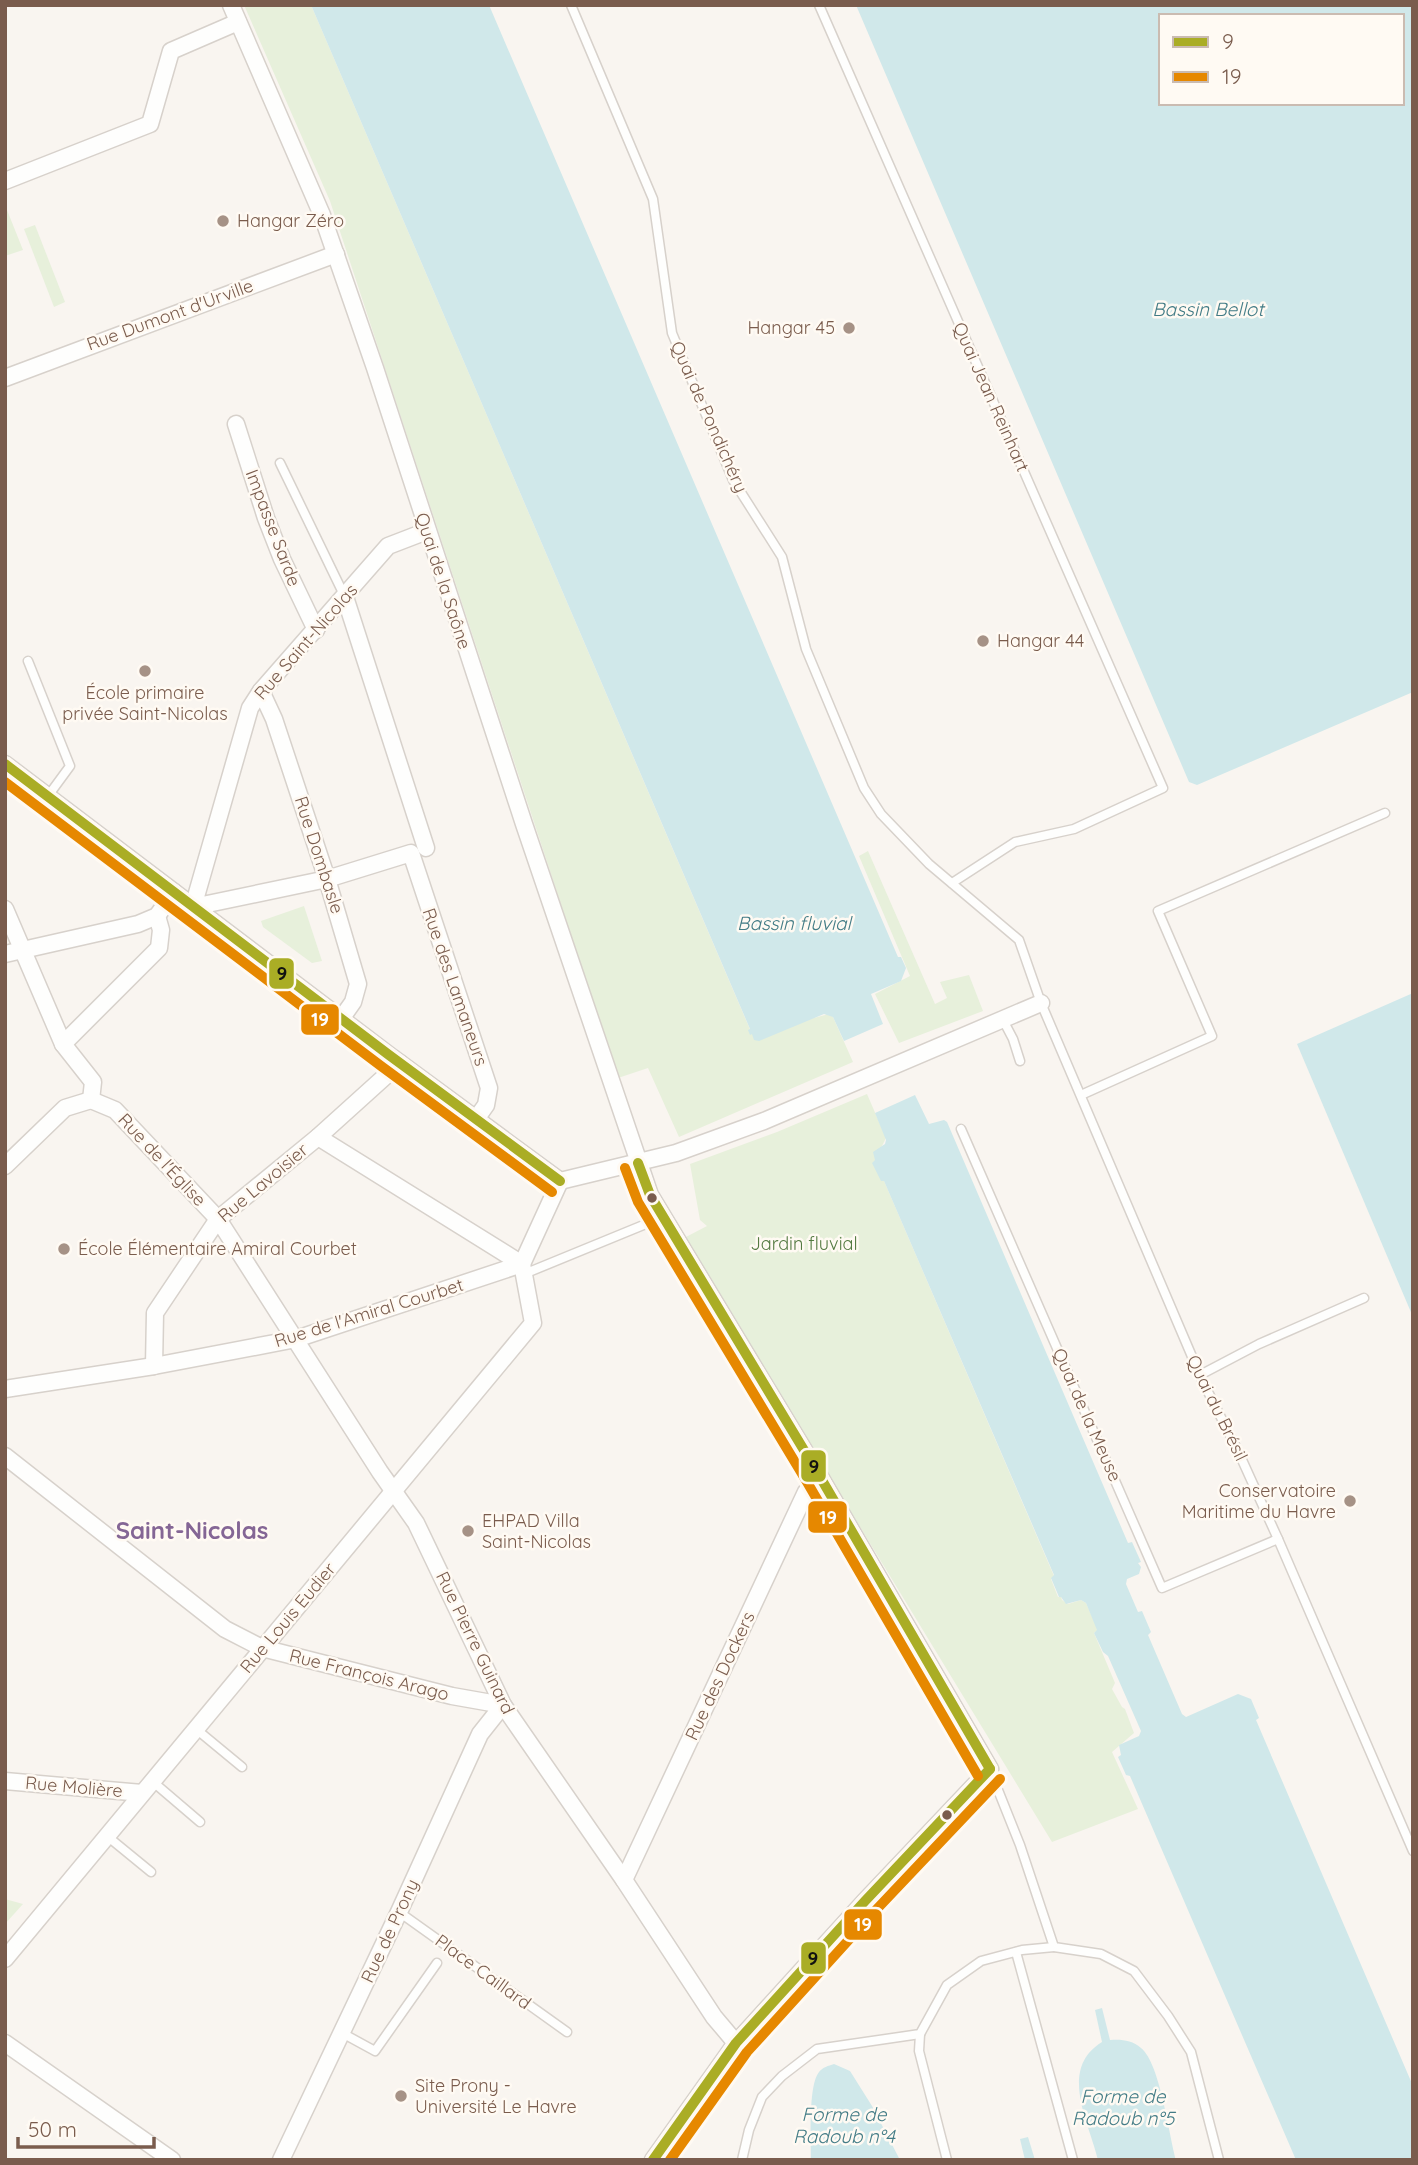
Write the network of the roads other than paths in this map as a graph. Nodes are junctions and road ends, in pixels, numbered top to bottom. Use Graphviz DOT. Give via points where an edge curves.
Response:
graph roads {
  1 [pos="231,5"];
  2 [pos="571,5"];
  3 [pos="819,5"];
  4 [pos="238,22"];
  5 [pos="5,181"];
  6 [pos="336,254"];
  7 [pos="5,378"];
  8 [pos="236,425"];
  9 [pos="280,463"];
  10 [pos="427,531"];
  11 [pos="345,597"];
  12 [pos="316,630"];
  13 [pos="28,661"];
  14 [pos="261,691"];
  15 [pos="5,764"];
  16 [pos="48,796"];
  17 [pos="1385,813"];
  18 [pos="419,850"];
  19 [pos="327,879"];
  20 [pos="952,883"];
  21 [pos="174,892"];
  22 [pos="193,907"];
  23 [pos="5,909"];
  24 [pos="157,916"];
  25 [pos="23,948"];
  26 [pos="5,954"];
  27 [pos="1041,1003"];
  28 [pos="1002,1018"];
  29 [pos="341,1019"];
  30 [pos="63,1044"];
  31 [pos="1020,1060"];
  32 [pos="400,1063"];
  33 [pos="1081,1095"];
  34 [pos="91,1100"];
  35 [pos="481,1112"];
  36 [pos="961,1129"];
  37 [pos="318,1137"];
  38 [pos="638,1163"];
  39 [pos="5,1166"];
  40 [pos="561,1181"];
  41 [pos="663,1216"];
  42 [pos="218,1219"];
  43 [pos="523,1269"];
  44 [pos="1364,1298"];
  45 [pos="296,1339"];
  46 [pos="154,1366"];
  47 [pos="1200,1375"];
  48 [pos="5,1389"];
  49 [pos="5,1456"];
  50 [pos="819,1475"];
  51 [pos="393,1490"];
  52 [pos="1278,1539"];
  53 [pos="262,1648"];
  54 [pos="503,1705"];
  55 [pos="195,1729"];
  56 [pos="242,1767"];
  57 [pos="990,1769"];
  58 [pos="5,1781"];
  59 [pos="147,1787"];
  60 [pos="200,1822"];
  61 [pos="107,1836"];
  62 [pos="1413,1852"];
  63 [pos="151,1872"];
  64 [pos="624,1880"];
  65 [pos="400,1912"];
  66 [pos="1054,1947"];
  67 [pos="1016,1952"];
  68 [pos="5,1959"];
  69 [pos="437,1963"];
  70 [pos="342,2032"];
  71 [pos="567,2032"];
  72 [pos="920,2034"];
  73 [pos="5,2043"];
  74 [pos="736,2043"];
  75 [pos="172,2160"];
  76 [pos="281,2160"];
  77 [pos="653,2160"];
  78 [pos="742,2160"];
  79 [pos="947,2160"];
  80 [pos="1073,2160"];
  81 [pos="1219,2160"];
  1 -- 4 [label="street, Quai de la Saône"];
  2 -- 20 [label="lane, Quai de Pondichéry" via="653,198 672,333 733,480 782,557 806,649 864,788 881,814"];
  3 -- 20 [label="lane, Quai Jean Reinhart" via="1163,788 1074,829 1015,842"];
  4 -- 5 [label="street" via="171,51 150,124"];
  4 -- 6 [label="street, Quai de la Saône"];
  6 -- 7 [label="street, Rue Dumont d'Urville"];
  6 -- 10 [label="street, Quai de la Saône"];
  8 -- 12 [label="street, Impasse Sarde" via="274,538"];
  9 -- 11 [label="lane"];
  10 -- 11 [label="street, Rue Saint-Nicolas" via="388,546"];
  10 -- 38 [label="street, Quai de la Saône"];
  11 -- 12 [label="street, Rue Saint-Nicolas"];
  11 -- 18 [label="street, Rue des Lamaneurs"];
  12 -- 14 [label="street, Rue Saint-Nicolas"];
  13 -- 16 [label="lane" via="70,766"];
  14 -- 19 [label="street, Rue Dombasle"];
  14 -- 22 [label="street, Rue Saint-Nicolas" via="250,708"];
  15 -- 16 [label="street"];
  16 -- 21 [label="street"];
  17 -- 33 [label="lane" via="1158,911 1212,1036"];
  18 -- 19 [label="street"];
  18 -- 35 [label="street, Rue des Lamaneurs" via="489,1088"];
  19 -- 22 [label="street"];
  19 -- 29 [label="street, Rue Dombasle" via="358,984"];
  20 -- 27 [label="lane, Quai de Pondichéry" via="1019,940"];
  21 -- 22 [label="street"];
  21 -- 24 [label="street"];
  22 -- 29 [label="street"];
  23 -- 25 [label="street"];
  24 -- 25 [label="street"];
  24 -- 30 [label="street" via="159,948"];
  25 -- 26 [label="street"];
  25 -- 30 [label="street"];
  27 -- 28 [label="street"];
  27 -- 33 [label="lane, Quai du Brésil"];
  28 -- 31 [label="lane"];
  28 -- 38 [label="street" via="764,1121"];
  29 -- 32 [label="street"];
  30 -- 34 [label="street" via="93,1083"];
  32 -- 35 [label="street"];
  32 -- 37 [label="street, Rue Lavoisier"];
  33 -- 47 [label="lane, Quai du Brésil"];
  34 -- 39 [label="street" via="65,1108"];
  34 -- 42 [label="street, Rue de l'Église" via="115,1110"];
  35 -- 40 [label="street"];
  36 -- 52 [label="lane, Quai de la Meuse" via="1162,1588"];
  37 -- 42 [label="street, Rue Lavoisier"];
  37 -- 43 [label="street"];
  38 -- 40 [label="street"];
  38 -- 41 [label="street, Quai de la Saône"];
  40 -- 43 [label="street"];
  41 -- 43 [label="lane"];
  41 -- 50 [label="street, Quai de la Saône"];
  42 -- 45 [label="street, Rue de l'Église"];
  42 -- 46 [label="street, Rue Lavoisier" via="155,1313"];
  43 -- 45 [label="street, Rue de l'Amiral Courbet"];
  43 -- 51 [label="street, Rue Louis Eudier" via="533,1323"];
  44 -- 47 [label="lane"];
  45 -- 46 [label="street, Rue de l'Amiral Courbet"];
  45 -- 51 [label="street, Rue Pierre Guinard"];
  46 -- 48 [label="street, Rue de l'Amiral Courbet"];
  47 -- 52 [label="lane, Quai du Brésil"];
  49 -- 53 [label="street, Rue François Arago" via="225,1629"];
  50 -- 57 [label="street, Quai de la Saône"];
  50 -- 64 [label="street, Rue des Dockers" via="806,1492"];
  51 -- 53 [label="street, Rue Louis Eudier"];
  51 -- 54 [label="street, Rue Pierre Guinard" via="416,1523"];
  52 -- 62 [label="lane, Quai du Brésil"];
  53 -- 54 [label="street, Rue François Arago"];
  53 -- 55 [label="street, Rue Louis Eudier"];
  54 -- 64 [label="street, Rue Pierre Guinard"];
  54 -- 65 [label="street, Rue de Prony" via="480,1734"];
  55 -- 56 [label="lane"];
  55 -- 59 [label="street, Rue Louis Eudier"];
  57 -- 66 [label="lane"];
  57 -- 74 [label="street"];
  58 -- 59 [label="street, Rue Molière"];
  59 -- 60 [label="lane"];
  59 -- 61 [label="street, Rue Louis Eudier"];
  61 -- 63 [label="lane"];
  61 -- 68 [label="street, Rue Louis Eudier"];
  64 -- 74 [label="street, Rue Pierre Guinard"];
  65 -- 70 [label="street, Rue de Prony"];
  65 -- 71 [label="lane, Place Caillard"];
  66 -- 67 [label="lane"];
  66 -- 81 [label="lane" via="1101,1954 1134,1971 1191,2052"];
  67 -- 72 [label="lane" via="981,1961 947,1985"];
  67 -- 80 [label="lane"];
  69 -- 70 [label="lane" via="375,2051"];
  70 -- 76 [label="street, Rue de Prony"];
  72 -- 78 [label="lane" via="817,2049 762,2097"];
  72 -- 79 [label="lane" via="919,2051"];
  73 -- 75 [label="street"];
  74 -- 77 [label="street"];
}
